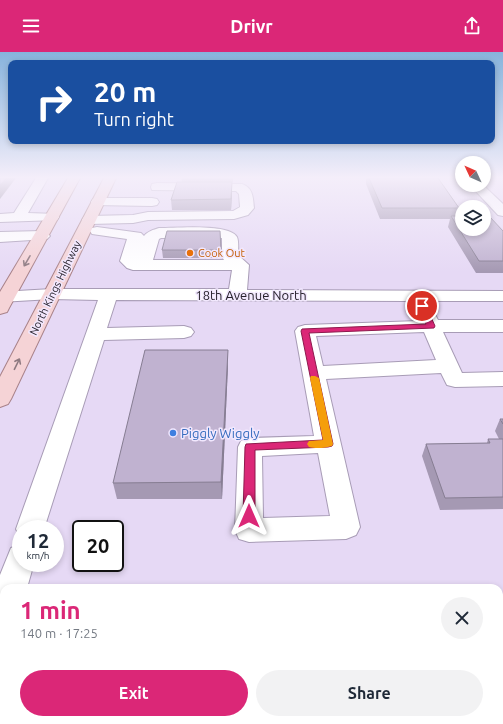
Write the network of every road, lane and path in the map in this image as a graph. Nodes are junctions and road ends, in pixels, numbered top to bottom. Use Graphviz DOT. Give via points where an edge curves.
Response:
graph roads {
  1 [pos="23,209"];
  2 [pos="56,209"];
  3 [pos="94,209"];
  4 [pos="150,209"];
  5 [pos="246,209"];
  6 [pos="148,216"];
  7 [pos="52,217"];
  8 [pos="0,218"];
  9 [pos="18,218"];
  10 [pos="83,231"];
  11 [pos="42,236"];
  12 [pos="134,236"];
  13 [pos="0,237"];
  14 [pos="241,264"];
  15 [pos="144,265"];
  16 [pos="52,294"];
  17 [pos="108,294"];
  18 [pos="238,295"];
  19 [pos="417,296"];
  20 [pos="503,296"];
  21 [pos="2,301"];
  22 [pos="431,326"];
  23 [pos="503,326"];
  24 [pos="184,332"];
  25 [pos="96,334"];
  26 [pos="449,366"];
  27 [pos="314,373"];
  28 [pos="503,379"];
  29 [pos="0,399"];
  30 [pos="328,444"];
  31 [pos="33,520"];
  32 [pos="16,572"];
  33 [pos="12,584"];
  1 -- 9 [label="street"];
  2 -- 7 [label="main road"];
  3 -- 10 [label="main road, North Kings Highway"];
  4 -- 6 [label="street"];
  5 -- 6 [label="street" via="234,215"];
  6 -- 10 [label="street"];
  7 -- 9 [label="street"];
  7 -- 11 [label="main road"];
  8 -- 9 [label="street"];
  10 -- 12 [label="street"];
  10 -- 16 [label="main road, North Kings Highway"];
  11 -- 13 [label="street"];
  11 -- 21 [label="main road, one-way"];
  12 -- 14 [label="street" via="158,228 229,229 239,236"];
  12 -- 15 [label="street" via="128,260 133,265"];
  14 -- 15 [label="street"];
  14 -- 15 [label="street" via="230,257 230,238 227,235 159,233 152,236"];
  14 -- 18 [label="street"];
  16 -- 17 [label="street, 18th Avenue North"];
  16 -- 21 [label="street, 18th Avenue North"];
  29 -- 16 [label="main road, North Kings Highway, one-way"];
  17 -- 18 [label="street, 18th Avenue North"];
  17 -- 25 [label="street"];
  18 -- 19 [label="street, 18th Avenue North"];
  19 -- 20 [label="street, 18th Avenue North"];
  19 -- 22 [label="street"];
  22 -- 23 [label="street"];
  22 -- 26 [label="street"];
  22 -- 27 [label="street" via="305,331"];
  24 -- 25 [label="street"];
  25 -- 31 [label="street"];
  26 -- 27 [label="street"];
  26 -- 28 [label="street" via="455,380"];
  27 -- 30 [label="street"];
  30 -- 30 [label="street" via="346,527 249,530 250,447"];
  32 -- 33 [label="street"];
}
